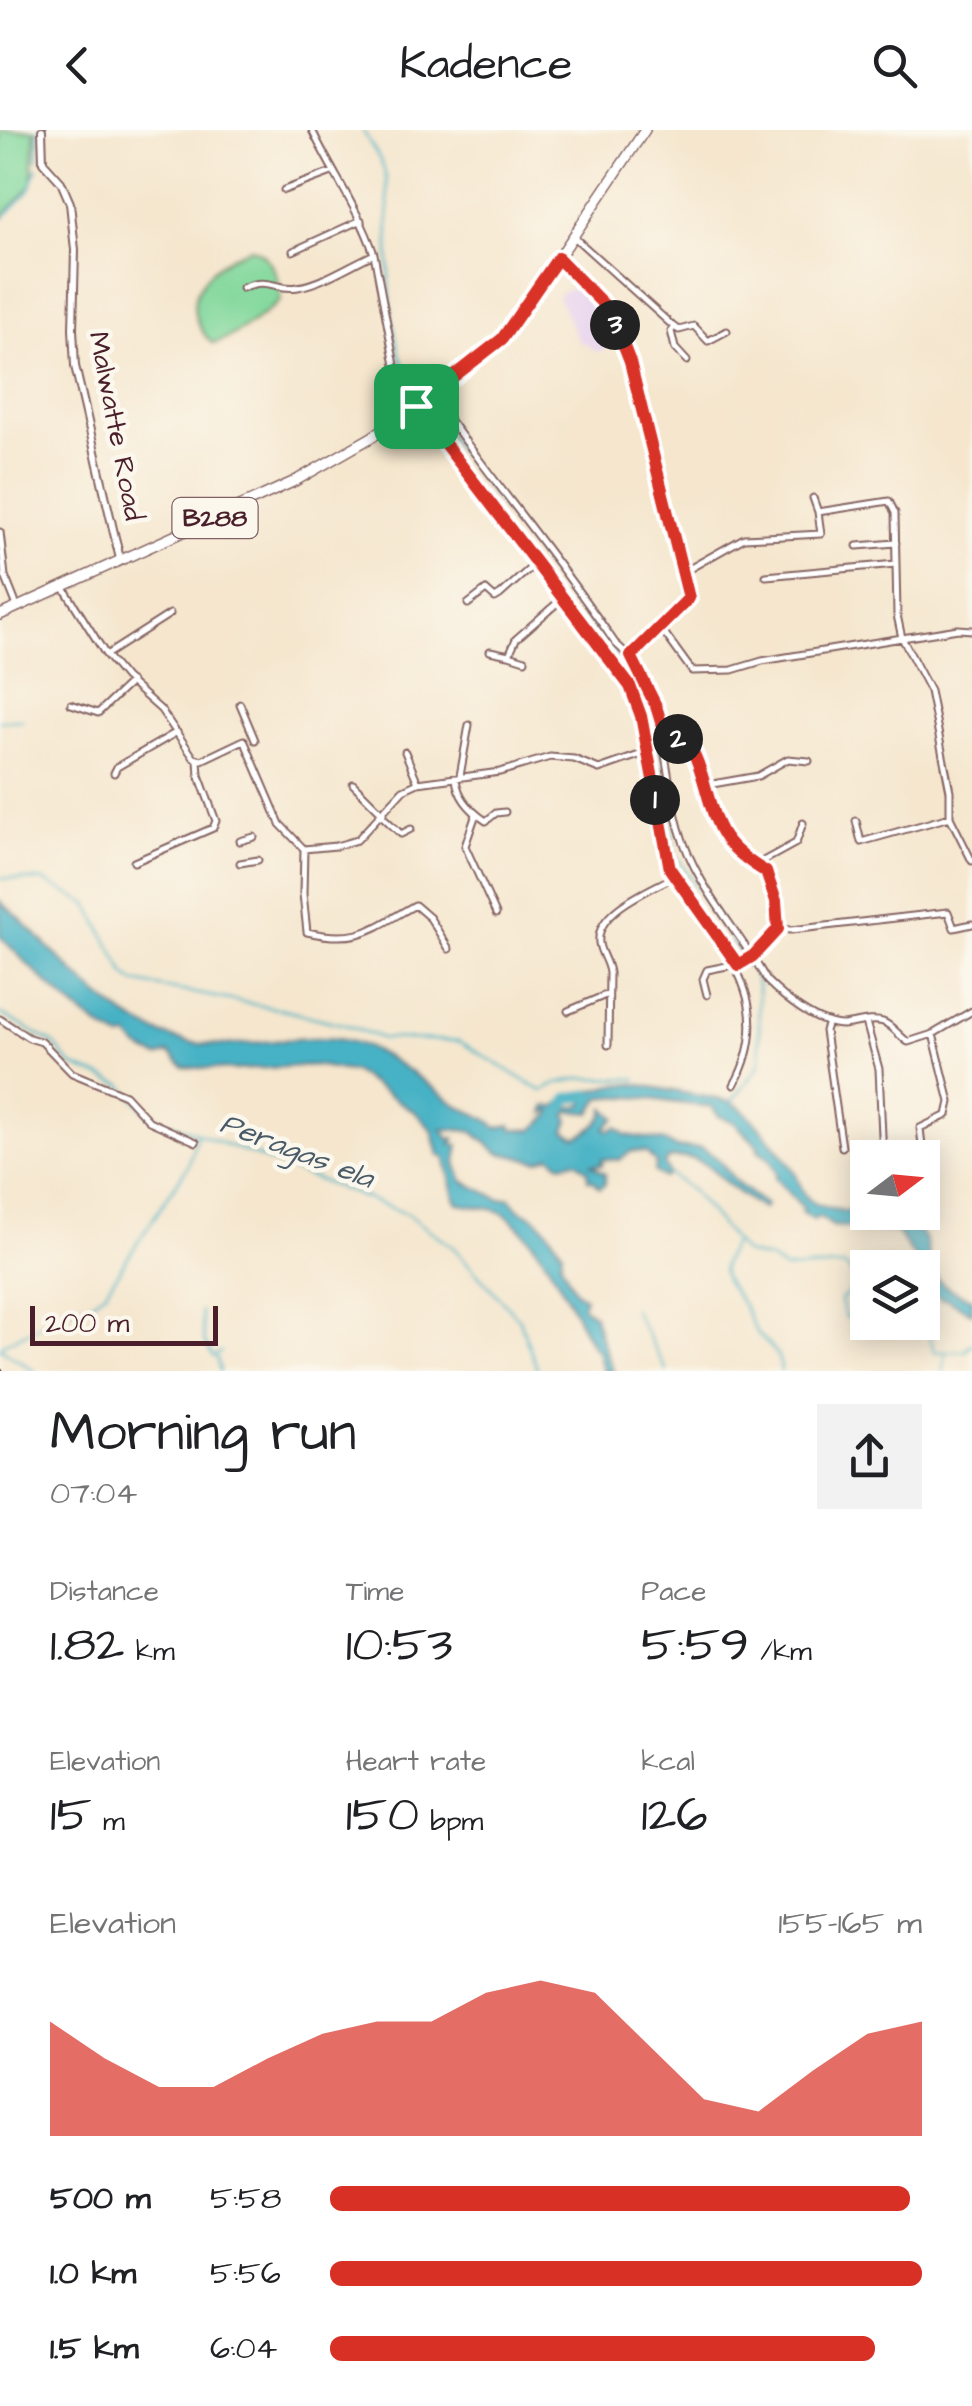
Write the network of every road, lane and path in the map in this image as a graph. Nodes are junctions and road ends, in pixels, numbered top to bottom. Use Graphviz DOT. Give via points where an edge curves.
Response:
graph roads {
  1 [pos="42,130"];
  2 [pos="312,130"];
  3 [pos="645,130"];
  4 [pos="332,172"];
  5 [pos="284,190"];
  6 [pos="362,220"];
  7 [pos="573,236"];
  8 [pos="293,251"];
  9 [pos="374,254"];
  10 [pos="558,258"];
  11 [pos="242,288"];
  12 [pos="674,328"];
  13 [pos="728,331"];
  14 [pos="687,361"];
  15 [pos="431,394"];
  16 [pos="412,409"];
  17 [pos="813,498"];
  18 [pos="818,512"];
  19 [pos="900,528"];
  20 [pos="0,532"];
  21 [pos="896,540"];
  22 [pos="857,546"];
  23 [pos="120,560"];
  24 [pos="537,562"];
  25 [pos="896,564"];
  26 [pos="682,573"];
  27 [pos="766,576"];
  28 [pos="62,585"];
  29 [pos="564,597"];
  30 [pos="468,604"];
  31 [pos="17,606"];
  32 [pos="0,614"];
  33 [pos="170,614"];
  34 [pos="662,626"];
  35 [pos="971,631"];
  36 [pos="902,638"];
  37 [pos="490,651"];
  38 [pos="106,655"];
  39 [pos="509,655"];
  40 [pos="631,656"];
  41 [pos="525,660"];
  42 [pos="621,665"];
  43 [pos="131,682"];
  44 [pos="649,694"];
  45 [pos="71,704"];
  46 [pos="240,704"];
  47 [pos="469,725"];
  48 [pos="177,732"];
  49 [pos="255,740"];
  50 [pos="405,752"];
  51 [pos="645,752"];
  52 [pos="198,761"];
  53 [pos="810,761"];
  54 [pos="114,773"];
  55 [pos="458,778"];
  56 [pos="418,783"];
  57 [pos="352,784"];
  58 [pos="706,785"];
  59 [pos="469,807"];
  60 [pos="505,812"];
  61 [pos="462,813"];
  62 [pos="382,814"];
  63 [pos="476,814"];
  64 [pos="950,817"];
  65 [pos="856,820"];
  66 [pos="804,823"];
  67 [pos="412,829"];
  68 [pos="254,837"];
  69 [pos="240,841"];
  70 [pos="304,849"];
  71 [pos="258,860"];
  72 [pos="972,861"];
  73 [pos="134,862"];
  74 [pos="240,863"];
  75 [pos="755,865"];
  76 [pos="675,876"];
  77 [pos="496,914"];
  78 [pos="392,922"];
  79 [pos="972,924"];
  80 [pos="398,929"];
  81 [pos="778,929"];
  82 [pos="449,949"];
  83 [pos="744,961"];
  84 [pos="608,994"];
  85 [pos="707,995"];
  86 [pos="568,1011"];
  87 [pos="972,1011"];
  88 [pos="0,1018"];
  89 [pos="828,1022"];
  90 [pos="866,1022"];
  91 [pos="934,1034"];
  92 [pos="608,1046"];
  93 [pos="734,1085"];
  94 [pos="882,1140"];
  95 [pos="921,1140"];
  96 [pos="196,1142"];
  97 [pos="842,1147"];
  1 -- 23 [label="street, Malwatte Road" via="43,162 70,202 76,366"];
  2 -- 4 [label="street"];
  3 -- 7 [label="main road, B288"];
  4 -- 5 [label="street"];
  4 -- 6 [label="street"];
  6 -- 8 [label="street"];
  6 -- 9 [label="street"];
  7 -- 10 [label="main road, B288"];
  7 -- 12 [label="street"];
  9 -- 11 [label="street" via="300,287 267,281"];
  9 -- 16 [label="street" via="397,376"];
  10 -- 15 [label="main road, B288" via="510,330"];
  10 -- 26 [label="street" via="610,311 630,362"];
  12 -- 13 [label="street" via="694,326 708,342"];
  12 -- 14 [label="street" via="675,348"];
  15 -- 16 [label="main road, B288"];
  15 -- 40 [label="street"];
  16 -- 23 [label="main road, B288" via="294,481"];
  16 -- 24 [label="street"];
  17 -- 18 [label="street"];
  18 -- 21 [label="street" via="889,501"];
  18 -- 26 [label="street" via="821,534 744,538"];
  19 -- 21 [label="street"];
  20 -- 31 [label="street"];
  21 -- 22 [label="street"];
  21 -- 25 [label="street"];
  23 -- 28 [label="main road, B288"];
  24 -- 29 [label="street"];
  24 -- 30 [label="street" via="500,595 486,590"];
  25 -- 27 [label="street"];
  25 -- 36 [label="street"];
  26 -- 34 [label="street" via="689,598"];
  28 -- 31 [label="main road, B288"];
  28 -- 38 [label="street"];
  29 -- 39 [label="street" via="516,639"];
  29 -- 42 [label="street"];
  31 -- 32 [label="main road, B288"];
  33 -- 38 [label="street"];
  34 -- 36 [label="street" via="692,672"];
  34 -- 40 [label="street"];
  35 -- 36 [label="street"];
  36 -- 64 [label="street" via="930,691"];
  37 -- 39 [label="street"];
  38 -- 43 [label="street"];
  39 -- 41 [label="street"];
  40 -- 42 [label="street"];
  40 -- 44 [label="street"];
  42 -- 51 [label="street"];
  43 -- 45 [label="street" via="98,713"];
  43 -- 48 [label="street"];
  44 -- 58 [label="street" via="667,742 686,739"];
  44 -- 83 [label="street" via="693,871"];
  46 -- 49 [label="street"];
  47 -- 55 [label="street"];
  48 -- 52 [label="street"];
  48 -- 54 [label="street"];
  50 -- 56 [label="street"];
  51 -- 55 [label="street" via="599,769 550,757"];
  51 -- 76 [label="street"];
  52 -- 70 [label="street" via="244,740 280,824"];
  52 -- 73 [label="street" via="213,828"];
  53 -- 58 [label="street" via="788,759 758,776"];
  55 -- 56 [label="street"];
  55 -- 59 [label="street"];
  56 -- 62 [label="street" via="402,790"];
  57 -- 62 [label="street"];
  58 -- 75 [label="street" via="724,835"];
  59 -- 61 [label="street"];
  59 -- 63 [label="street"];
  60 -- 63 [label="street" via="486,821"];
  62 -- 67 [label="street" via="400,834"];
  62 -- 70 [label="street" via="357,840"];
  63 -- 77 [label="street" via="465,846"];
  64 -- 65 [label="street" via="862,842"];
  64 -- 72 [label="street"];
  66 -- 75 [label="street" via="796,843"];
  68 -- 69 [label="street"];
  70 -- 78 [label="street" via="307,932 351,937"];
  71 -- 74 [label="street"];
  75 -- 81 [label="street" via="766,872"];
  76 -- 83 [label="street"];
  76 -- 84 [label="street" via="624,902 605,923 599,944 608,962"];
  78 -- 80 [label="street"];
  78 -- 82 [label="street" via="414,905"];
  79 -- 81 [label="street" via="954,928 948,912"];
  81 -- 83 [label="street"];
  83 -- 85 [label="street" via="708,970"];
  83 -- 89 [label="street" via="779,993"];
  83 -- 93 [label="street" via="751,1005 748,1055"];
  84 -- 86 [label="street"];
  84 -- 92 [label="street"];
  87 -- 91 [label="street"];
  88 -- 96 [label="street" via="42,1042 72,1073 126,1096 149,1122"];
  89 -- 90 [label="street"];
  89 -- 97 [label="street"];
  90 -- 91 [label="street" via="888,1024 908,1042"];
  90 -- 94 [label="street" via="879,1069"];
  91 -- 95 [label="street" via="950,1102 947,1115 920,1128"];
}
